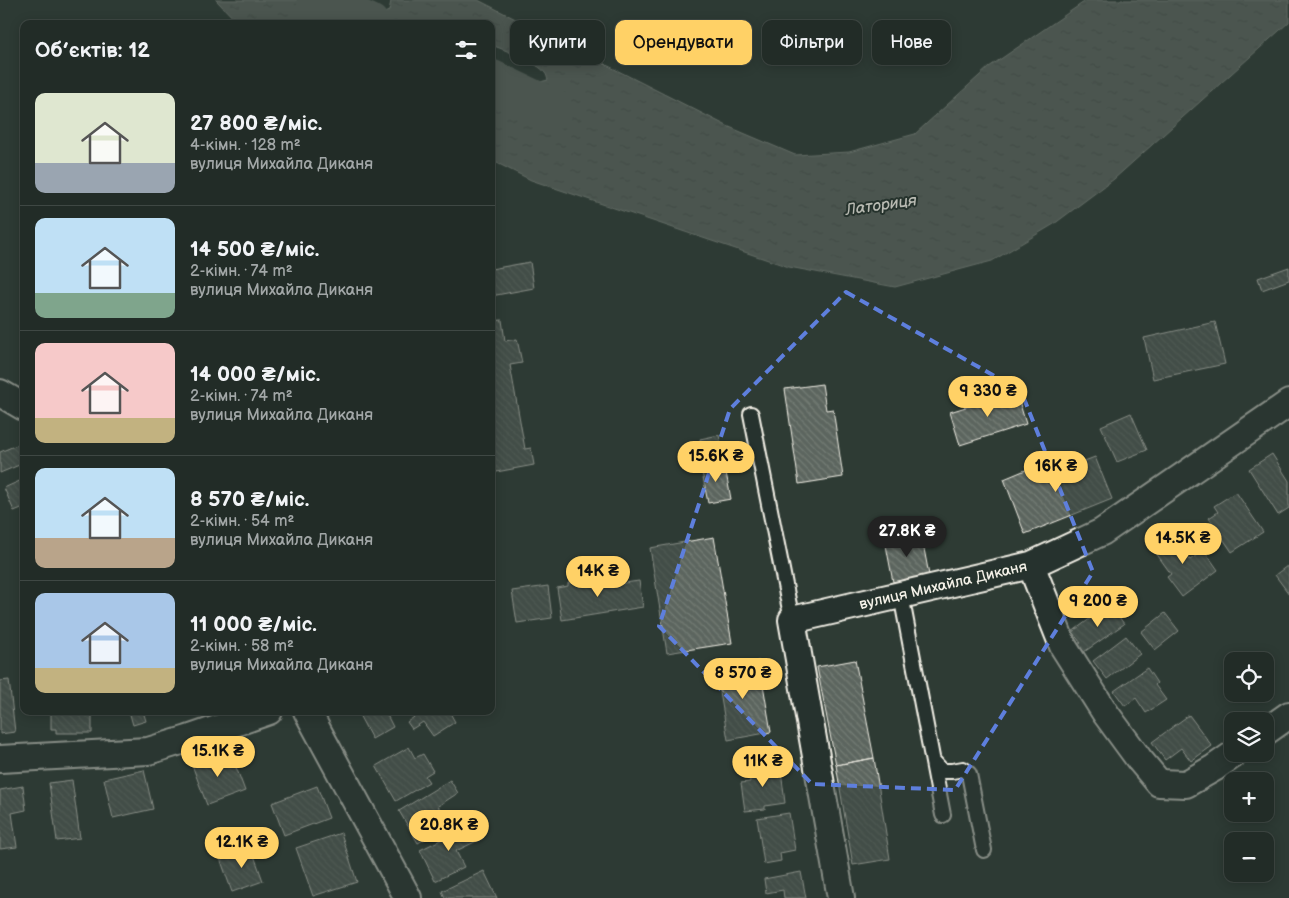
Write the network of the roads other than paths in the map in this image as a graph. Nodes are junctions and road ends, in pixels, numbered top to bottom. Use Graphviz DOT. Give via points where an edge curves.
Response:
graph roads {
  1 [pos="0,393"];
  2 [pos="1289,403"];
  3 [pos="20,405"];
  4 [pos="751,414"];
  5 [pos="1031,565"];
  6 [pos="901,594"];
  7 [pos="792,620"];
  8 [pos="257,715"];
  9 [pos="309,715"];
  10 [pos="1289,715"];
  11 [pos="1274,726"];
  12 [pos="0,759"];
  13 [pos="933,761"];
  14 [pos="1224,761"];
  15 [pos="943,815"];
  16 [pos="984,850"];
  17 [pos="408,898"];
  18 [pos="841,898"];
  1 -- 3 [label="street"];
  2 -- 5 [label="street, вулиця Михайла Диканя" via="1102,532"];
  4 -- 7 [label="lane"];
  5 -- 6 [label="street, вулиця Михайла Диканя"];
  5 -- 14 [label="street" via="1063,646 1106,714 1159,783 1186,784"];
  6 -- 7 [label="street, вулиця Михайла Диканя"];
  6 -- 13 [label="lane"];
  7 -- 18 [label="street"];
  8 -- 12 [label="street" via="148,751"];
  9 -- 17 [label="street"];
  10 -- 11 [label="street"];
  13 -- 15 [label="lane"];
  13 -- 16 [label="lane" via="942,771 964,769 969,774"];
}
